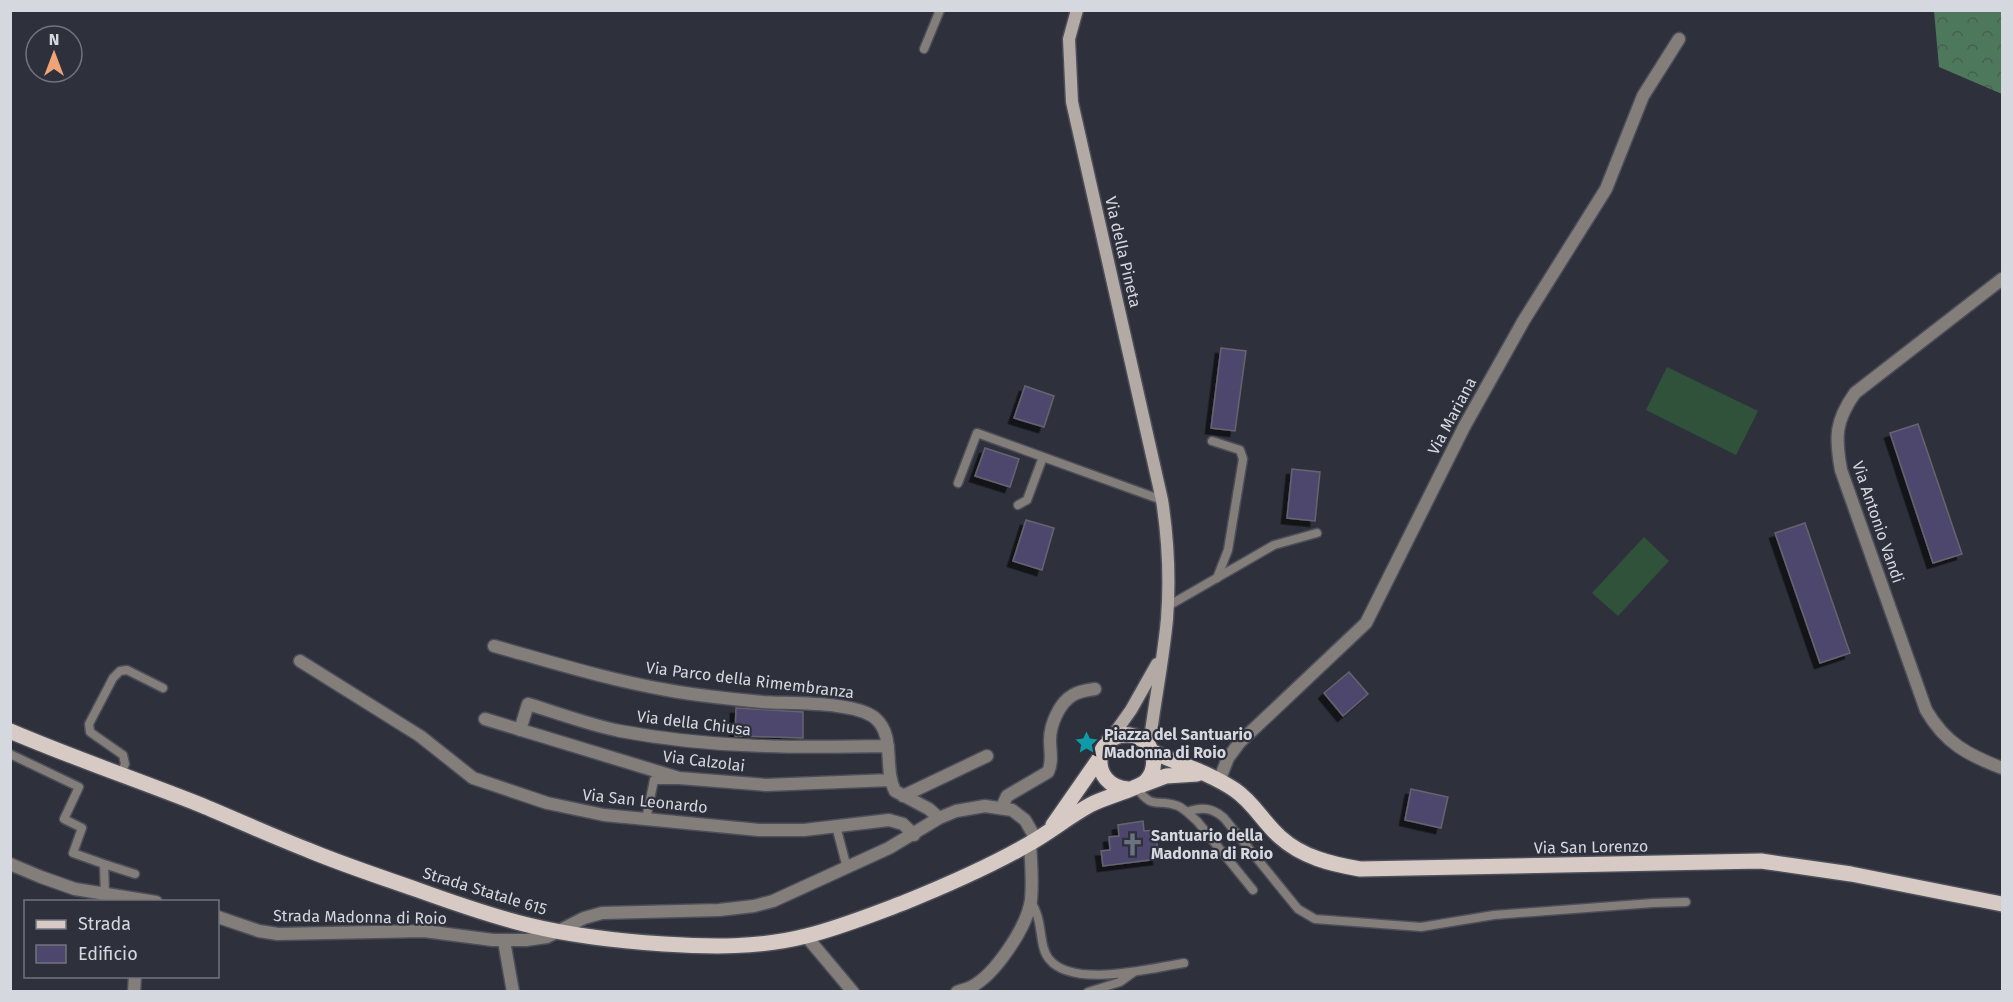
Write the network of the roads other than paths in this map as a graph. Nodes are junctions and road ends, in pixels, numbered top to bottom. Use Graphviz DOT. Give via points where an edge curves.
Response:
graph roads {
  1 [pos="940,10"];
  2 [pos="1077,10"];
  3 [pos="1679,39"];
  4 [pos="924,49"];
  5 [pos="2002,279"];
  6 [pos="1212,441"];
  7 [pos="1044,457"];
  8 [pos="958,483"];
  9 [pos="1162,500"];
  10 [pos="1018,505"];
  11 [pos="1317,533"];
  12 [pos="1217,578"];
  13 [pos="1168,606"];
  14 [pos="1164,643"];
  15 [pos="494,646"];
  16 [pos="300,662"];
  17 [pos="163,688"];
  18 [pos="1095,689"];
  19 [pos="484,719"];
  20 [pos="520,730"];
  21 [pos="10,731"];
  22 [pos="1108,742"];
  23 [pos="888,746"];
  24 [pos="1150,749"];
  25 [pos="10,754"];
  26 [pos="987,756"];
  27 [pos="1099,759"];
  28 [pos="2002,768"];
  29 [pos="121,774"];
  30 [pos="679,778"];
  31 [pos="1214,779"];
  32 [pos="891,780"];
  33 [pos="1134,787"];
  34 [pos="903,796"];
  35 [pos="1002,807"];
  36 [pos="1187,812"];
  37 [pos="939,818"];
  38 [pos="646,819"];
  39 [pos="836,826"];
  40 [pos="914,835"];
  41 [pos="1038,838"];
  42 [pos="10,864"];
  43 [pos="104,864"];
  44 [pos="847,868"];
  45 [pos="135,874"];
  46 [pos="1253,890"];
  47 [pos="99,897"];
  48 [pos="133,900"];
  49 [pos="1031,902"];
  50 [pos="1686,903"];
  51 [pos="2002,904"];
  52 [pos="219,917"];
  53 [pos="559,931"];
  54 [pos="806,936"];
  55 [pos="504,941"];
  56 [pos="1184,963"];
  57 [pos="1137,970"];
  58 [pos="513,992"];
  59 [pos="853,992"];
  60 [pos="957,992"];
  61 [pos="1088,992"];
  1 -- 4 [label="lane"];
  2 -- 9 [label="main road, Via della Pineta" via="1069,39 1072,102"];
  3 -- 31 [label="street, Via Mariana" via="1643,96 1606,189 1524,320 1464,427 1366,623 1240,742"];
  5 -- 28 [label="street, Via Antonio Vandi" via="1855,393 1843,410 1838,429 1840,470 1926,710 1946,738 1980,760"];
  6 -- 12 [label="lane" via="1240,450 1243,459 1228,550"];
  7 -- 8 [label="lane" via="976,433"];
  7 -- 9 [label="lane"];
  7 -- 10 [label="lane" via="1027,500"];
  9 -- 13 [label="main road, Via della Pineta"];
  11 -- 12 [label="lane" via="1274,545"];
  12 -- 13 [label="lane"];
  13 -- 14 [label="main road, Via della Pineta"];
  14 -- 22 [label="main road, Via della Pineta" via="1151,676"];
  14 -- 24 [label="main road, Via della Pineta"];
  15 -- 23 [label="street, Via Parco della Rimembranza" via="668,690 860,710 880,723"];
  16 -- 38 [label="street, Via San Leonardo" via="420,736 481,782 567,808"];
  17 -- 29 [label="lane" via="127,670 120,671 89,724 90,732 123,754"];
  18 -- 35 [label="street" via="1068,699 1052,728 1048,772 1006,796"];
  19 -- 20 [label="street, Via Calzolai"];
  20 -- 23 [label="street, Via della Chiusa" via="528,704 605,727 678,740 763,748"];
  20 -- 30 [label="street, Via Calzolai"];
  21 -- 29 [label="main road, Strada Statale 615"];
  22 -- 24 [label="main road" via="1128,735 1140,738"];
  22 -- 27 [label="main road"];
  23 -- 32 [label="street, Via Parco della Rimembranza"];
  24 -- 31 [label="main road, Via San Lorenzo"];
  24 -- 33 [label="main road" via="1154,767 1149,778"];
  25 -- 43 [label="lane" via="79,788 64,819 82,828 73,853"];
  26 -- 34 [label="street"];
  27 -- 33 [label="main road" via="1108,782 1119,788"];
  27 -- 41 [label="main road"];
  29 -- 53 [label="main road, Strada Statale 615" via="373,874 487,914"];
  30 -- 32 [label="street, Via Calzolai" via="766,785"];
  30 -- 38 [label="lane" via="654,780"];
  31 -- 33 [label="main road, Via San Lorenzo" via="1197,774 1171,775"];
  31 -- 51 [label="main road, Via San Lorenzo" via="1235,789 1254,805 1278,836 1294,848 1333,864 1360,869 1761,861 1851,874"];
  32 -- 34 [label="street" via="896,792"];
  33 -- 36 [label="lane" via="1146,801 1179,806"];
  33 -- 41 [label="main road" via="1094,802"];
  34 -- 37 [label="street"];
  35 -- 37 [label="street" via="974,807"];
  35 -- 41 [label="street" via="1022,817"];
  36 -- 46 [label="lane"];
  36 -- 50 [label="lane" via="1204,808 1224,818 1298,909 1315,919 1421,927 1494,915"];
  37 -- 40 [label="street"];
  38 -- 39 [label="street, Via San Leonardo" via="772,830"];
  39 -- 40 [label="street, Via San Leonardo" via="889,820 903,824"];
  39 -- 44 [label="lane"];
  40 -- 44 [label="street, Strada Madonna di Roio"];
  41 -- 49 [label="street"];
  41 -- 54 [label="main road, Strada Statale 615" via="944,886"];
  42 -- 47 [label="street"];
  43 -- 45 [label="lane"];
  43 -- 47 [label="lane"];
  44 -- 53 [label="street, Strada Madonna di Roio" via="754,906 690,912 606,912"];
  47 -- 48 [label="street"];
  49 -- 57 [label="lane" via="1037,911 1045,952 1059,968 1095,975"];
  49 -- 60 [label="street" via="1016,939 996,966 972,987"];
  52 -- 55 [label="street, Strada Madonna di Roio" via="278,934 424,932"];
  53 -- 54 [label="main road, Strada Statale 615" via="699,946 760,944"];
  53 -- 55 [label="street, Strada Madonna di Roio" via="537,939"];
  54 -- 59 [label="street"];
  55 -- 58 [label="street"];
  56 -- 57 [label="lane"];
  57 -- 61 [label="lane" via="1120,982"];
}
